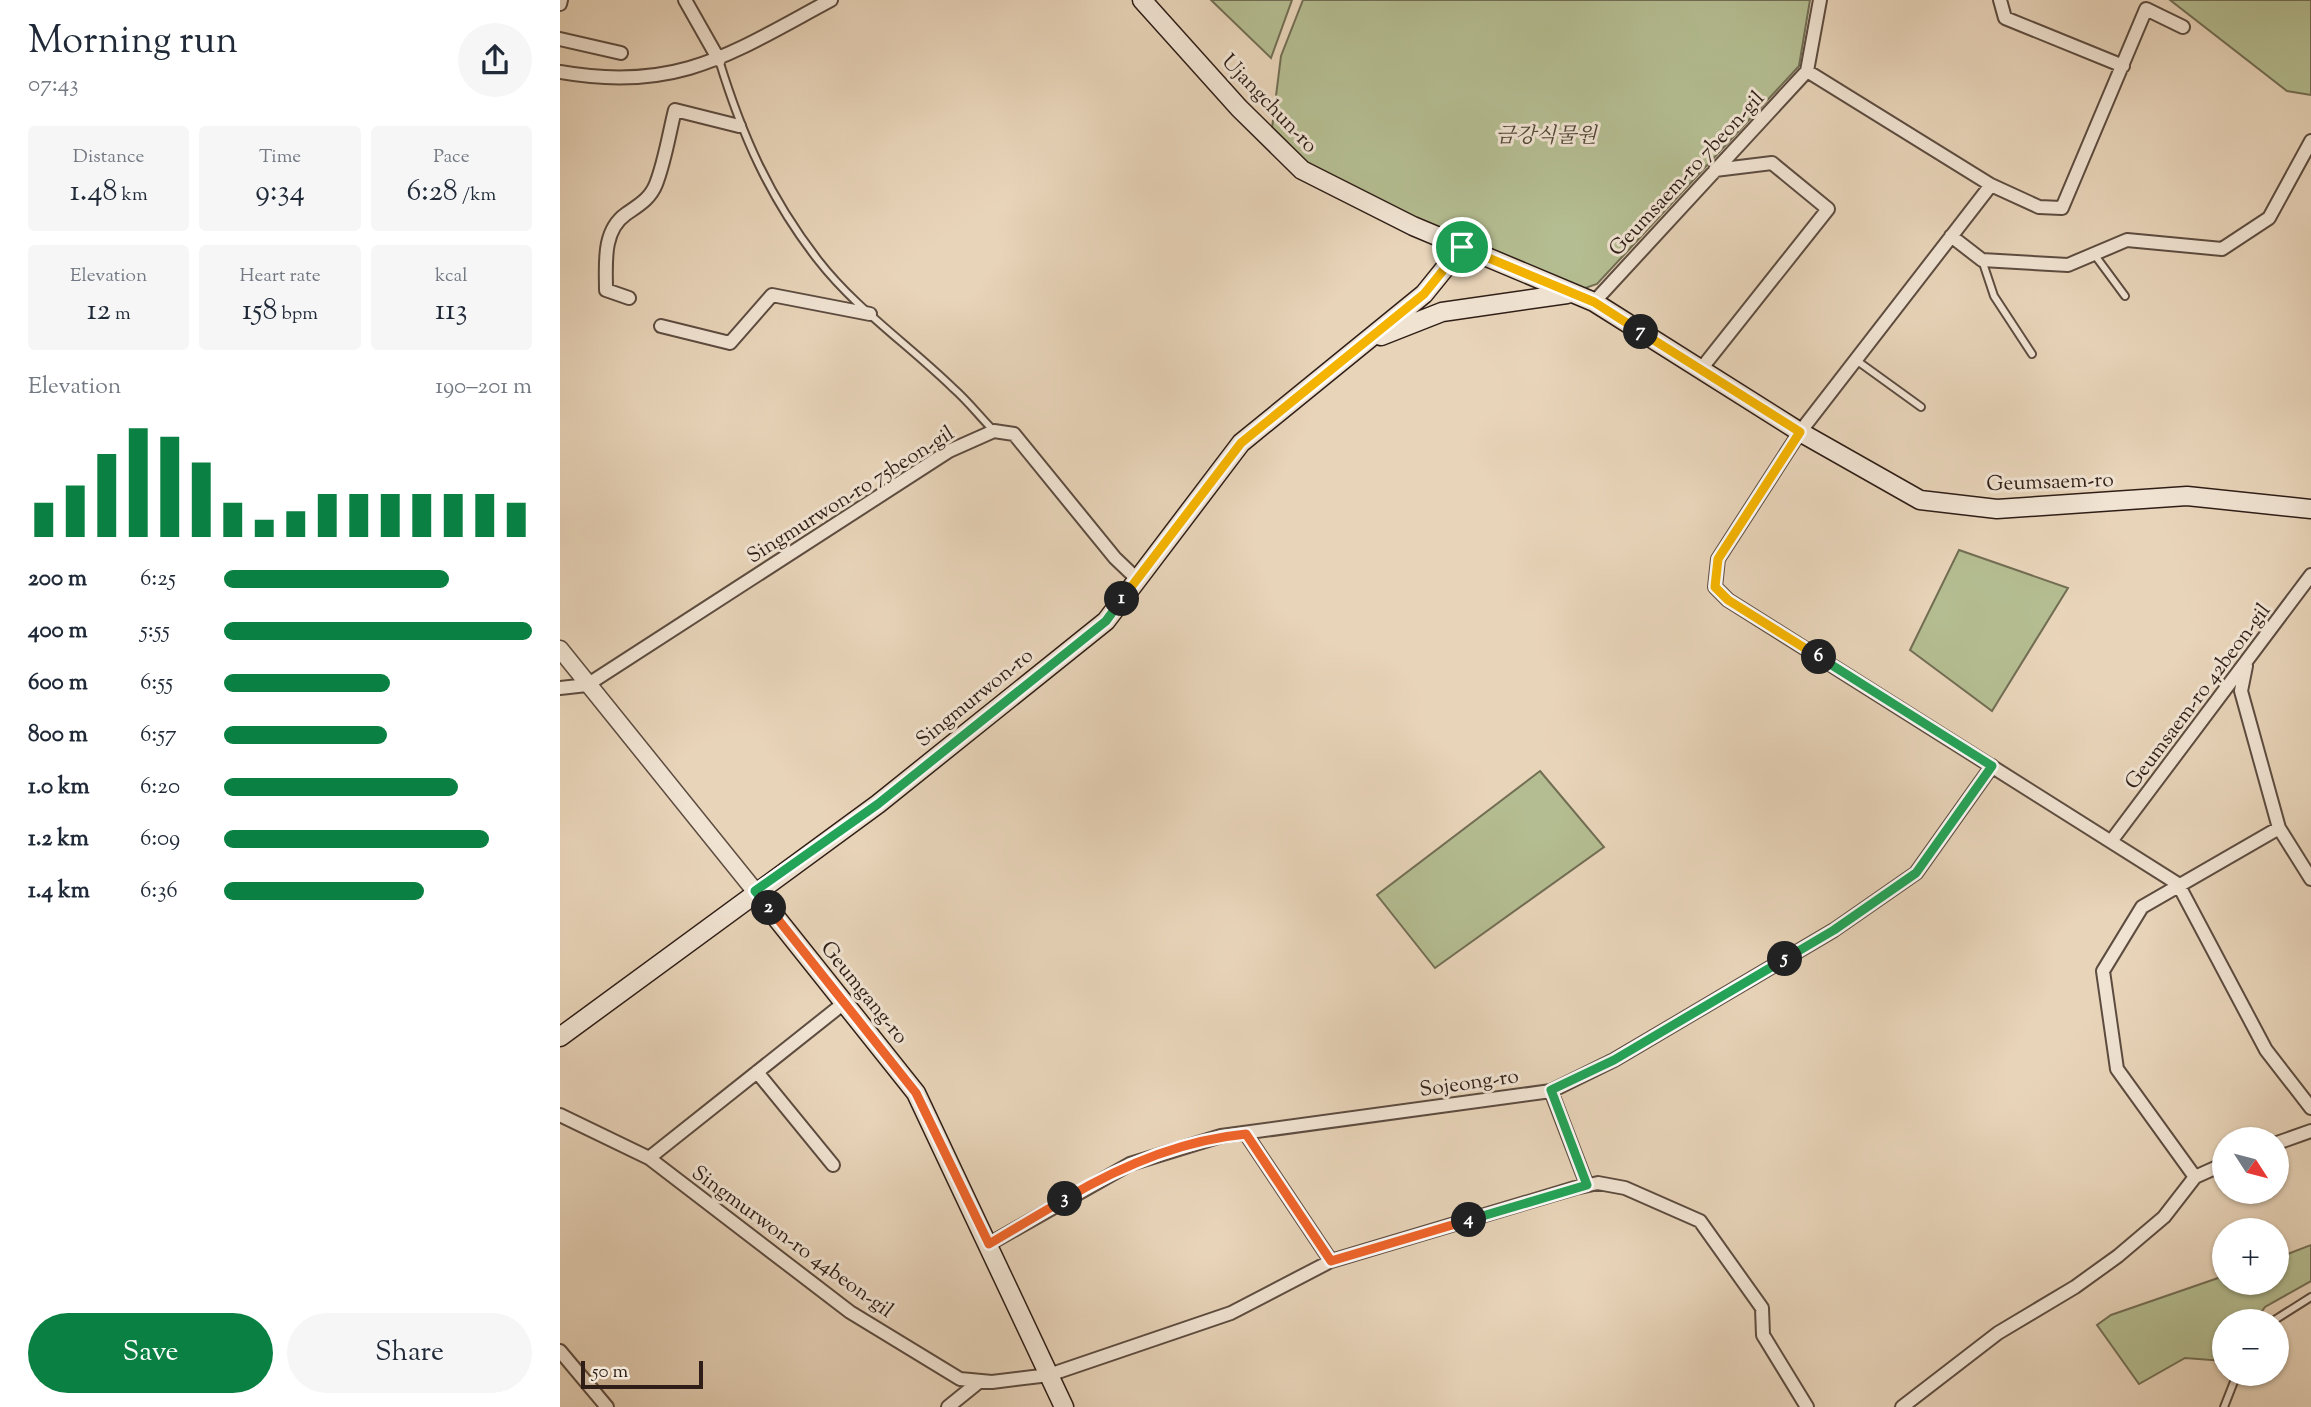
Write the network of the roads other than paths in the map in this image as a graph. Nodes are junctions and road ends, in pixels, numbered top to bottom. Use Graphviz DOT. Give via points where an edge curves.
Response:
graph roads {
  1 [pos="684,0"];
  2 [pos="831,0"];
  3 [pos="1142,0"];
  4 [pos="1820,0"];
  5 [pos="2000,0"];
  6 [pos="2183,27"];
  7 [pos="560,39"];
  8 [pos="621,53"];
  9 [pos="719,60"];
  10 [pos="2123,65"];
  11 [pos="1807,71"];
  12 [pos="560,72"];
  13 [pos="739,125"];
  14 [pos="2311,141"];
  15 [pos="1715,170"];
  16 [pos="1991,185"];
  17 [pos="1951,236"];
  18 [pos="1462,247"];
  19 [pos="2094,254"];
  20 [pos="1982,260"];
  21 [pos="1571,293"];
  22 [pos="2125,296"];
  23 [pos="629,298"];
  24 [pos="1594,302"];
  25 [pos="870,314"];
  26 [pos="661,326"];
  27 [pos="1368,342"];
  28 [pos="2032,354"];
  29 [pos="1856,360"];
  30 [pos="1701,369"];
  31 [pos="1921,407"];
  32 [pos="993,431"];
  33 [pos="1800,432"];
  34 [pos="2311,509"];
  35 [pos="2311,575"];
  36 [pos="1137,579"];
  37 [pos="560,649"];
  38 [pos="2246,664"];
  39 [pos="587,685"];
  40 [pos="560,688"];
  41 [pos="1992,766"];
  42 [pos="2279,828"];
  43 [pos="2112,840"];
  44 [pos="2311,879"];
  45 [pos="2178,884"];
  46 [pos="755,891"];
  47 [pos="844,1003"];
  48 [pos="560,1037"];
  49 [pos="757,1072"];
  50 [pos="1551,1090"];
  51 [pos="2311,1108"];
  52 [pos="560,1115"];
  53 [pos="2311,1131"];
  54 [pos="1246,1134"];
  55 [pos="2289,1139"];
  56 [pos="649,1158"];
  57 [pos="833,1165"];
  58 [pos="2212,1169"];
  59 [pos="2195,1177"];
  60 [pos="1587,1185"];
  61 [pos="989,1244"];
  62 [pos="1331,1261"];
  63 [pos="2311,1297"];
  64 [pos="2289,1311"];
  65 [pos="560,1351"];
  66 [pos="1049,1375"];
  67 [pos="980,1381"];
  68 [pos="2232,1386"];
  69 [pos="607,1407"];
  70 [pos="948,1407"];
  71 [pos="1064,1407"];
  72 [pos="1807,1407"];
  73 [pos="1902,1407"];
  74 [pos="2224,1407"];
  1 -- 9 [label="street"];
  2 -- 9 [label="street"];
  3 -- 18 [label="main road, Ujangchun-ro" via="1302,170"];
  4 -- 11 [label="street"];
  5 -- 10 [label="street" via="2005,18"];
  6 -- 10 [label="street" via="2146,9"];
  7 -- 8 [label="street"];
  9 -- 12 [label="street" via="638,79"];
  9 -- 13 [label="lane"];
  10 -- 16 [label="street" via="2062,208 2039,207"];
  11 -- 15 [label="street, Geumsaem-ro 7beon-gil"];
  11 -- 16 [label="street"];
  13 -- 23 [label="street" via="675,110 656,186 643,205 623,216 606,250 606,290"];
  13 -- 25 [label="lane" via="781,208 819,261"];
  14 -- 19 [label="street" via="2269,218 2222,249 2127,240"];
  15 -- 24 [label="street, Geumsaem-ro 7beon-gil"];
  15 -- 30 [label="street" via="1772,163 1828,209"];
  16 -- 17 [label="street"];
  17 -- 20 [label="street"];
  17 -- 29 [label="street"];
  18 -- 21 [label="main road, Geumsaem-ro"];
  18 -- 27 [label="main road, Singmurwon-ro" via="1424,294"];
  19 -- 20 [label="street" via="2068,265"];
  19 -- 22 [label="lane"];
  20 -- 28 [label="lane" via="1994,296"];
  21 -- 24 [label="main road, Geumsaem-ro"];
  21 -- 27 [label="main road, Singmurwon-ro" via="1442,312"];
  24 -- 30 [label="main road, Geumsaem-ro"];
  25 -- 26 [label="street" via="772,295 730,342"];
  25 -- 32 [label="lane" via="954,388"];
  27 -- 36 [label="main road, Singmurwon-ro" via="1241,443"];
  29 -- 31 [label="lane"];
  29 -- 33 [label="street"];
  30 -- 33 [label="main road, Geumsaem-ro"];
  32 -- 36 [label="street" via="1014,435"];
  32 -- 39 [label="street, Singmurwon-ro 75beon-gil" via="949,451"];
  33 -- 34 [label="main road, Geumsaem-ro" via="1920,500 1997,509 2187,496"];
  33 -- 41 [label="street" via="1718,559 1715,587 1728,600"];
  35 -- 38 [label="street, Geumsaem-ro 42beon-gil"];
  36 -- 46 [label="main road, Singmurwon-ro" via="1106,621 878,804"];
  37 -- 39 [label="street, Geumgang-ro"];
  38 -- 42 [label="street" via="2241,691"];
  38 -- 43 [label="street, Geumsaem-ro 42beon-gil"];
  39 -- 40 [label="street"];
  39 -- 46 [label="street, Geumgang-ro"];
  41 -- 43 [label="street"];
  41 -- 50 [label="street, Sojeong-ro" via="1916,873 1834,930 1614,1060"];
  42 -- 44 [label="street"];
  42 -- 45 [label="street"];
  43 -- 45 [label="street"];
  45 -- 51 [label="street" via="2266,1050"];
  45 -- 59 [label="street" via="2142,907 2103,971 2116,1069"];
  46 -- 47 [label="main road, Geumgang-ro"];
  46 -- 48 [label="main road, Singmurwon-ro"];
  47 -- 49 [label="street"];
  47 -- 61 [label="main road, Geumgang-ro" via="916,1093"];
  49 -- 56 [label="street"];
  49 -- 57 [label="street"];
  50 -- 54 [label="street, Sojeong-ro"];
  50 -- 60 [label="street"];
  52 -- 56 [label="street, Singmurwon-ro 44beon-gil"];
  53 -- 55 [label="street"];
  54 -- 61 [label="street, Sojeong-ro" via="1221,1136 1130,1164"];
  54 -- 62 [label="street"];
  56 -- 67 [label="street, Singmurwon-ro 44beon-gil" via="850,1312 960,1379"];
  58 -- 59 [label="street"];
  59 -- 73 [label="street" via="2164,1217 2118,1256 1998,1333"];
  60 -- 62 [label="street, Singmurwon-ro 44beon-gil"];
  60 -- 72 [label="street" via="1625,1188 1700,1221 1762,1308 1763,1335"];
  61 -- 66 [label="main road, Geumgang-ro"];
  62 -- 66 [label="street, Singmurwon-ro 44beon-gil" via="1231,1313"];
  63 -- 64 [label="lane"];
  65 -- 69 [label="street"];
  66 -- 67 [label="street, Singmurwon-ro 44beon-gil"];
  66 -- 71 [label="main road, Geumgang-ro"];
  67 -- 70 [label="street"];
  68 -- 74 [label="lane"];
}
